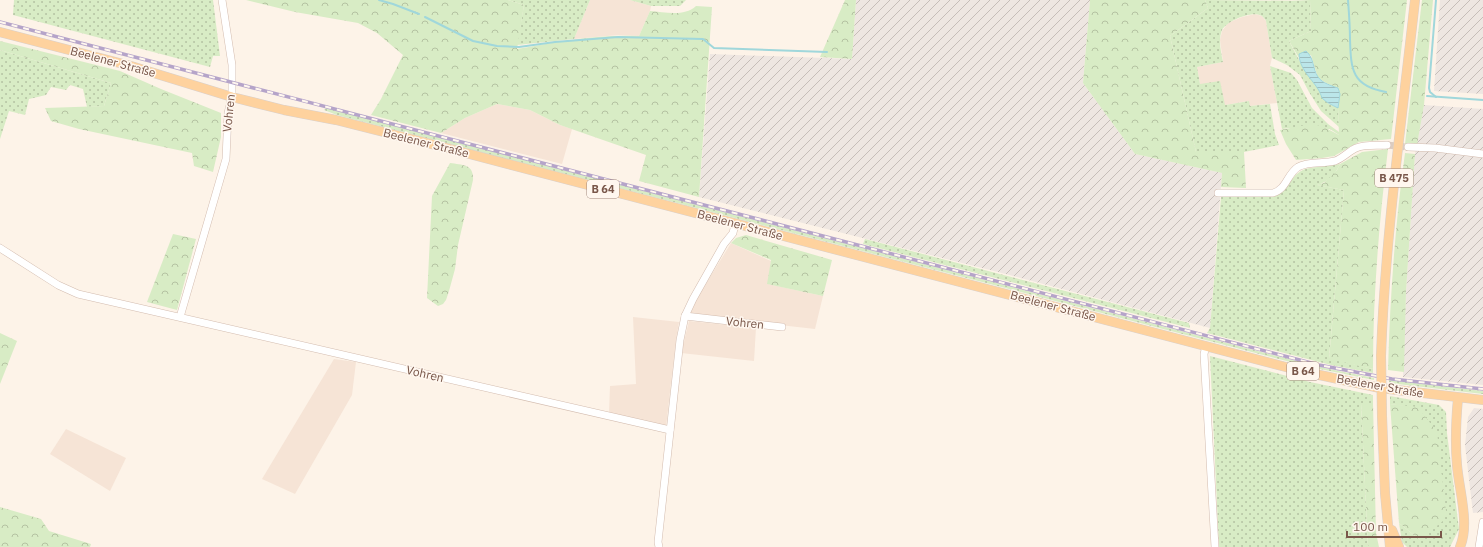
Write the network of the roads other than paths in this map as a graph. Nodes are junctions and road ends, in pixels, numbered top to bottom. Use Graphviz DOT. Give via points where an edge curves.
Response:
graph roads {
  1 [pos="222,0"];
  2 [pos="1415,0"];
  3 [pos="0,32"];
  4 [pos="232,97"];
  5 [pos="1387,146"];
  6 [pos="1408,147"];
  7 [pos="1483,154"];
  8 [pos="1218,193"];
  9 [pos="735,224"];
  10 [pos="0,248"];
  11 [pos="685,316"];
  12 [pos="180,317"];
  13 [pos="782,327"];
  14 [pos="1206,346"];
  15 [pos="1458,398"];
  16 [pos="1483,400"];
  17 [pos="670,430"];
  18 [pos="1387,520"];
  19 [pos="1483,522"];
  20 [pos="659,547"];
  21 [pos="1215,547"];
  22 [pos="1390,547"];
  23 [pos="1399,547"];
  24 [pos="1460,547"];
  25 [pos="1479,547"];
  1 -- 4 [label="street, Vohren" via="232,66"];
  2 -- 18 [label="main road, B 475, bridge" via="1384,280 1382,416"];
  3 -- 4 [label="main road, Beelener Straße / B 64" via="130,66"];
  4 -- 9 [label="main road, Beelener Straße / B 64" via="336,120"];
  4 -- 12 [label="street, Vohren" via="228,113 226,159"];
  5 -- 8 [label="street" via="1364,146 1337,160 1303,165 1296,168 1280,191 1273,193"];
  6 -- 7 [label="street"];
  9 -- 11 [label="street" via="733,233 724,244"];
  9 -- 14 [label="main road, Beelener Straße / B 64"];
  10 -- 12 [label="street, Vohren" via="58,285 78,294"];
  11 -- 13 [label="street, Vohren"];
  11 -- 17 [label="street"];
  12 -- 17 [label="street, Vohren"];
  14 -- 15 [label="main road, Beelener Straße / B 64" via="1356,383"];
  14 -- 21 [label="street" via="1204,354"];
  15 -- 16 [label="main road, Beelener Straße / B 64"];
  15 -- 24 [label="main road" via="1457,464 1464,530"];
  17 -- 20 [label="street"];
  18 -- 22 [label="main road, B 475"];
  18 -- 23 [label="main road"];
  19 -- 25 [label="street"];
}
